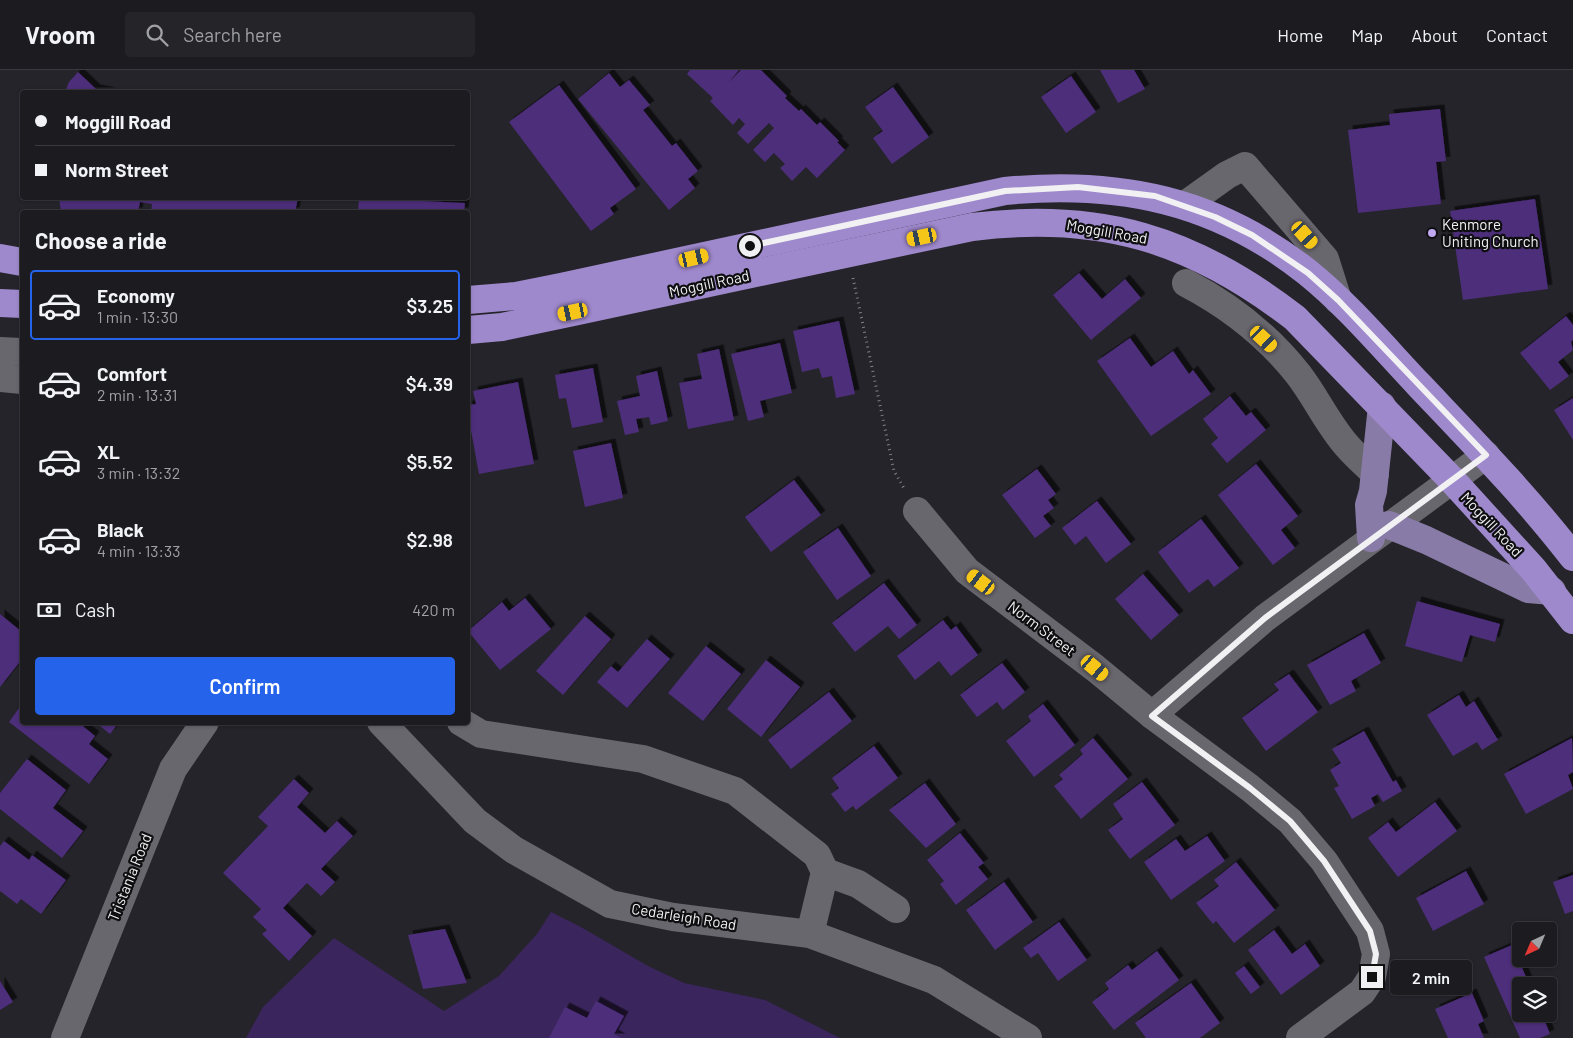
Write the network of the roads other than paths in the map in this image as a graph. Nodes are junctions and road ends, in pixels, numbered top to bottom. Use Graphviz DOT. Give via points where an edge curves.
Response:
graph roads {
  1 [pos="1184,205"];
  2 [pos="0,258"];
  3 [pos="20,262"];
  4 [pos="1186,283"];
  5 [pos="470,300"];
  6 [pos="1338,300"];
  7 [pos="0,303"];
  8 [pos="20,304"];
  9 [pos="470,330"];
  10 [pos="0,351"];
  11 [pos="20,352"];
  12 [pos="0,378"];
  13 [pos="20,380"];
  14 [pos="1382,406"];
  15 [pos="1486,455"];
  16 [pos="1375,474"];
  17 [pos="1452,480"];
  18 [pos="917,512"];
  19 [pos="1380,532"];
  20 [pos="1573,557"];
  21 [pos="1552,591"];
  22 [pos="1573,620"];
  23 [pos="1152,716"];
  24 [pos="203,725"];
  25 [pos="384,725"];
  26 [pos="466,725"];
  27 [pos="825,872"];
  28 [pos="896,909"];
  29 [pos="810,934"];
  30 [pos="65,1038"];
  31 [pos="1028,1038"];
  32 [pos="1300,1038"];
  1 -- 5 [label="highway, Moggill Road" via="1155,196 1078,187 1005,191 561,287 516,296"];
  1 -- 6 [label="highway, Moggill Road" via="1259,240 1308,273"];
  1 -- 6 [label="street" via="1245,166 1322,254"];
  2 -- 3 [label="highway"];
  4 -- 16 [label="street" via="1243,320 1274,348 1297,374 1347,447"];
  6 -- 15 [label="highway, Moggill Road"];
  7 -- 8 [label="highway"];
  9 -- 14 [label="highway, Moggill Road" via="502,327 972,227 1007,222 1085,224 1155,239 1187,251 1243,280 1295,318"];
  10 -- 11 [label="street"];
  12 -- 13 [label="street"];
  14 -- 16 [label="main road"];
  14 -- 17 [label="highway, Moggill Road"];
  15 -- 17 [label="street"];
  15 -- 20 [label="highway, Moggill Road"];
  16 -- 19 [label="main road" via="1370,505"];
  17 -- 19 [label="street"];
  17 -- 21 [label="highway, Moggill Road"];
  18 -- 23 [label="street, Norm Street" via="967,571 1095,668"];
  19 -- 21 [label="main road" via="1421,537 1528,589"];
  19 -- 23 [label="street" via="1265,618"];
  21 -- 22 [label="highway, Moggill Road"];
  23 -- 32 [label="street, Norm Street" via="1290,821 1324,861 1370,931 1376,954 1372,977 1362,992"];
  24 -- 30 [label="street, Tristania Road" via="173,769"];
  25 -- 29 [label="street, Cedarleigh Road" via="475,821 514,850 610,904 673,917"];
  26 -- 27 [label="street" via="481,734 644,759 734,791 817,855"];
  27 -- 28 [label="street" via="858,884"];
  27 -- 29 [label="street"];
  29 -- 31 [label="street, Cedarleigh Road" via="934,980"];
}
